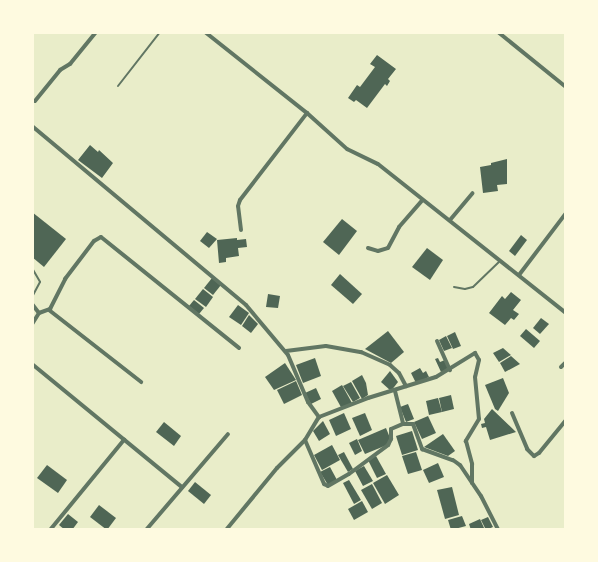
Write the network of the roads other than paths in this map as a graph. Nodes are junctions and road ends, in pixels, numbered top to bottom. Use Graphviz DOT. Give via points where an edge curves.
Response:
graph roads {
  1 [pos="96,32"];
  2 [pos="160,32"];
  3 [pos="205,32"];
  4 [pos="498,32"];
  5 [pos="118,86"];
  6 [pos="566,87"];
  7 [pos="36,101"];
  8 [pos="307,113"];
  9 [pos="32,126"];
  10 [pos="474,193"];
  11 [pos="422,201"];
  12 [pos="566,214"];
  13 [pos="450,220"];
  14 [pos="241,230"];
  15 [pos="368,248"];
  16 [pos="501,260"];
  17 [pos="32,268"];
  18 [pos="520,274"];
  19 [pos="454,287"];
  20 [pos="32,296"];
  21 [pos="32,304"];
  22 [pos="49,310"];
  23 [pos="39,313"];
  24 [pos="566,313"];
  25 [pos="32,324"];
  26 [pos="437,341"];
  27 [pos="239,348"];
  28 [pos="286,352"];
  29 [pos="566,362"];
  30 [pos="32,364"];
  31 [pos="561,367"];
  32 [pos="450,370"];
  33 [pos="141,382"];
  34 [pos="406,386"];
  35 [pos="395,390"];
  36 [pos="512,413"];
  37 [pos="319,417"];
  38 [pos="566,420"];
  39 [pos="403,424"];
  40 [pos="228,434"];
  41 [pos="124,440"];
  42 [pos="305,440"];
  43 [pos="472,484"];
  44 [pos="182,487"];
  45 [pos="50,530"];
  46 [pos="146,530"];
  47 [pos="226,530"];
  48 [pos="498,530"];
  1 -- 7 [label="street"];
  2 -- 5 [label="lane"];
  3 -- 8 [label="street"];
  4 -- 6 [label="street"];
  8 -- 11 [label="street" via="347,148 372,160"];
  8 -- 14 [label="street" via="240,200"];
  9 -- 28 [label="street" via="246,305"];
  10 -- 13 [label="street"];
  11 -- 13 [label="street"];
  11 -- 15 [label="street" via="399,227 388,248 378,251"];
  12 -- 18 [label="street"];
  13 -- 16 [label="street"];
  16 -- 18 [label="street"];
  16 -- 19 [label="lane" via="473,286"];
  17 -- 20 [label="lane" via="40,282"];
  18 -- 24 [label="street"];
  21 -- 23 [label="street"];
  22 -- 23 [label="street"];
  22 -- 27 [label="street" via="64,279 101,237"];
  22 -- 33 [label="street"];
  23 -- 25 [label="street"];
  26 -- 32 [label="street"];
  28 -- 34 [label="street" via="326,346 361,352 390,364"];
  28 -- 37 [label="street" via="308,402"];
  29 -- 31 [label="street"];
  30 -- 41 [label="street"];
  32 -- 34 [label="street"];
  32 -- 43 [label="street" via="470,355 477,355 479,362 474,379 478,419 466,441 472,464"];
  34 -- 35 [label="street"];
  35 -- 37 [label="street"];
  35 -- 39 [label="street"];
  36 -- 38 [label="street" via="527,449 534,456"];
  37 -- 42 [label="street"];
  39 -- 42 [label="street" via="391,428 388,445 328,486 324,484"];
  39 -- 43 [label="street" via="413,424 422,449 455,461"];
  40 -- 44 [label="street"];
  41 -- 44 [label="street"];
  41 -- 45 [label="street"];
  42 -- 47 [label="street" via="277,468"];
  43 -- 48 [label="street"];
  44 -- 46 [label="street"];
}
